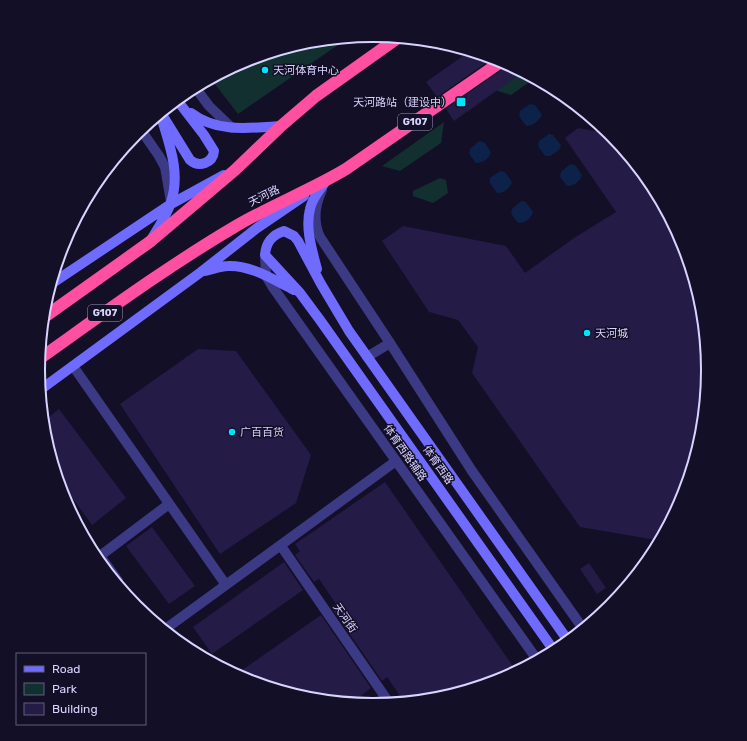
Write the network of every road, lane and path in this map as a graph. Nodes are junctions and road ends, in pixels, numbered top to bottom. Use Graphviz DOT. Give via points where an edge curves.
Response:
graph roads {
  1 [pos="392,43"];
  2 [pos="495,66"];
  3 [pos="198,92"];
  4 [pos="181,104"];
  5 [pos="181,105"];
  6 [pos="163,119"];
  7 [pos="162,120"];
  8 [pos="281,126"];
  9 [pos="232,128"];
  10 [pos="144,135"];
  11 [pos="234,170"];
  12 [pos="326,181"];
  13 [pos="171,204"];
  14 [pos="151,241"];
  15 [pos="265,255"];
  16 [pos="201,272"];
  17 [pos="266,276"];
  18 [pos="58,280"];
  19 [pos="320,284"];
  20 [pos="300,293"];
  21 [pos="50,313"];
  22 [pos="390,343"];
  23 [pos="46,354"];
  24 [pos="367,357"];
  25 [pos="73,366"];
  26 [pos="46,386"];
  27 [pos="396,461"];
  28 [pos="169,504"];
  29 [pos="281,546"];
  30 [pos="101,555"];
  31 [pos="226,584"];
  32 [pos="580,625"];
  33 [pos="170,627"];
  34 [pos="565,637"];
  35 [pos="551,647"];
  36 [pos="535,657"];
  37 [pos="386,698"];
  1 -- 8 [label="highway, G107" via="316,96"];
  2 -- 12 [label="highway, 天河路 / G107"];
  3 -- 9 [label="street"];
  4 -- 9 [label="main road" via="197,118"];
  5 -- 6 [label="main road" via="214,150 212,157 206,162 201,164 190,160"];
  7 -- 13 [label="main road" via="175,165 175,188"];
  8 -- 9 [label="main road"];
  8 -- 11 [label="highway, G107"];
  10 -- 13 [label="street" via="164,167"];
  11 -- 13 [label="main road"];
  11 -- 14 [label="highway, G107"];
  12 -- 16 [label="main road" via="257,228"];
  12 -- 19 [label="main road" via="310,209 309,225"];
  12 -- 22 [label="street" via="316,207 316,230"];
  12 -- 23 [label="highway, 天河路 / G107" via="254,215 217,237"];
  13 -- 14 [label="main road"];
  13 -- 18 [label="main road"];
  14 -- 21 [label="highway, G107"];
  15 -- 17 [label="street"];
  15 -- 19 [label="main road" via="267,242 271,238 284,231 289,233 298,242"];
  15 -- 20 [label="main road, 体育西路"];
  16 -- 17 [label="main road" via="228,266"];
  16 -- 25 [label="main road"];
  17 -- 20 [label="main road"];
  17 -- 27 [label="street, 体育西路辅路"];
  19 -- 24 [label="main road, 体育西路"];
  20 -- 35 [label="main road, 体育西路"];
  22 -- 24 [label="street"];
  22 -- 32 [label="street" via="472,471"];
  24 -- 34 [label="main road, 体育西路"];
  25 -- 26 [label="main road"];
  25 -- 28 [label="street"];
  27 -- 29 [label="street"];
  27 -- 36 [label="street, 体育西路辅路"];
  28 -- 30 [label="street"];
  28 -- 31 [label="street"];
  29 -- 31 [label="street"];
  29 -- 37 [label="street, 天河街"];
  31 -- 33 [label="street"];
}
